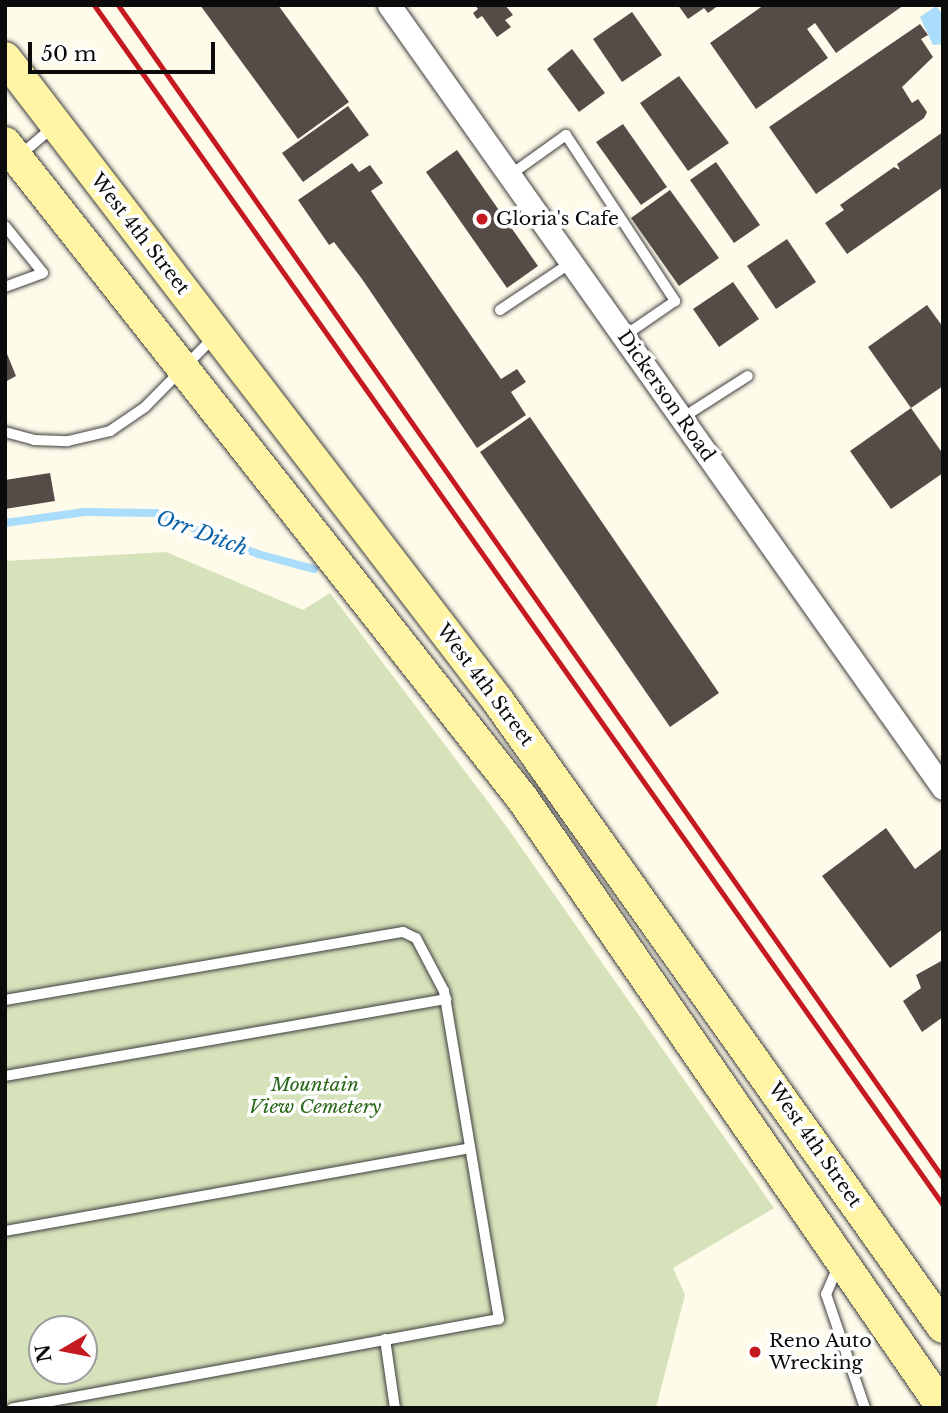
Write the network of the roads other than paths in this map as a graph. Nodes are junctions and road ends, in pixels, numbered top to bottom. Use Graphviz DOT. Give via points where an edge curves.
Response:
graph roads {
  1 [pos="388,5"];
  2 [pos="5,58"];
  3 [pos="56,124"];
  4 [pos="9,155"];
  5 [pos="510,175"];
  6 [pos="5,226"];
  7 [pos="572,262"];
  8 [pos="5,287"];
  9 [pos="500,310"];
  10 [pos="218,334"];
  11 [pos="624,337"];
  12 [pos="184,366"];
  13 [pos="748,376"];
  14 [pos="682,418"];
  15 [pos="5,432"];
  16 [pos="943,788"];
  17 [pos="446,999"];
  18 [pos="5,1000"];
  19 [pos="5,1076"];
  20 [pos="470,1148"];
  21 [pos="5,1231"];
  22 [pos="842,1258"];
  23 [pos="943,1327"];
  24 [pos="385,1339"];
  25 [pos="12,1408"];
  26 [pos="395,1408"];
  27 [pos="865,1408"];
  28 [pos="943,1408"];
  1 -- 5 [label="street, Dickerson Road"];
  2 -- 3 [label="main road, West 4th Street"];
  3 -- 4 [label="lane"];
  3 -- 10 [label="main road, West 4th Street"];
  4 -- 12 [label="main road, West 4th Street"];
  5 -- 7 [label="street, Dickerson Road"];
  5 -- 11 [label="lane" via="566,135 675,301"];
  6 -- 8 [label="lane" via="43,273"];
  7 -- 9 [label="lane"];
  7 -- 11 [label="street, Dickerson Road"];
  10 -- 12 [label="lane"];
  10 -- 23 [label="main road, West 4th Street" via="498,701"];
  11 -- 14 [label="street, Dickerson Road"];
  12 -- 15 [label="lane" via="145,407 100,435 46,441"];
  12 -- 22 [label="main road, West 4th Street" via="522,798"];
  13 -- 14 [label="lane"];
  14 -- 16 [label="street, Dickerson Road"];
  17 -- 18 [label="lane" via="416,938 403,932"];
  17 -- 19 [label="lane"];
  17 -- 20 [label="lane"];
  20 -- 21 [label="lane"];
  20 -- 24 [label="lane" via="499,1319"];
  22 -- 27 [label="lane" via="826,1294"];
  22 -- 28 [label="main road, West 4th Street"];
  24 -- 25 [label="lane"];
  24 -- 26 [label="lane"];
}
